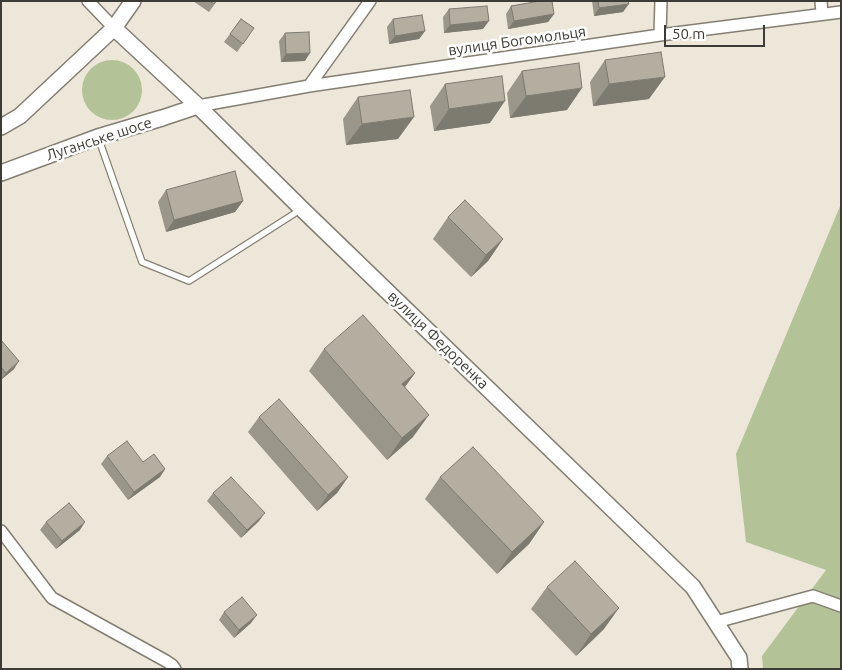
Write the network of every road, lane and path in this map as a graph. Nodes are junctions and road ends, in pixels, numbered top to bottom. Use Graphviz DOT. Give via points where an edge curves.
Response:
graph roads {
  1 [pos="133,1"];
  2 [pos="370,1"];
  3 [pos="661,1"];
  4 [pos="821,1"];
  5 [pos="92,4"];
  6 [pos="841,12"];
  7 [pos="822,14"];
  8 [pos="114,28"];
  9 [pos="660,35"];
  10 [pos="309,86"];
  11 [pos="198,106"];
  12 [pos="1,127"];
  13 [pos="98,137"];
  14 [pos="1,173"];
  15 [pos="302,209"];
  16 [pos="1,531"];
  17 [pos="841,606"];
  18 [pos="716,622"];
  19 [pos="175,669"];
  20 [pos="740,669"];
  1 -- 8 [label="street"];
  2 -- 10 [label="street"];
  3 -- 9 [label="street"];
  4 -- 7 [label="street"];
  5 -- 8 [label="street"];
  6 -- 7 [label="street, вулиця Богомольця"];
  7 -- 9 [label="street, вулиця Богомольця"];
  8 -- 11 [label="street, вулиця Федоренка"];
  8 -- 12 [label="street" via="20,116"];
  9 -- 10 [label="street, вулиця Богомольця"];
  10 -- 11 [label="street, вулиця Богомольця"];
  11 -- 13 [label="street, Луганське шосе"];
  11 -- 15 [label="street, вулиця Федоренка"];
  13 -- 14 [label="street, Луганське шосе"];
  13 -- 15 [label="lane" via="142,262 189,281"];
  15 -- 18 [label="street, вулиця Федоренка" via="693,587"];
  16 -- 19 [label="street" via="52,598"];
  17 -- 18 [label="street" via="813,596"];
  18 -- 20 [label="street, вулиця Федоренка" via="739,658"];
}
